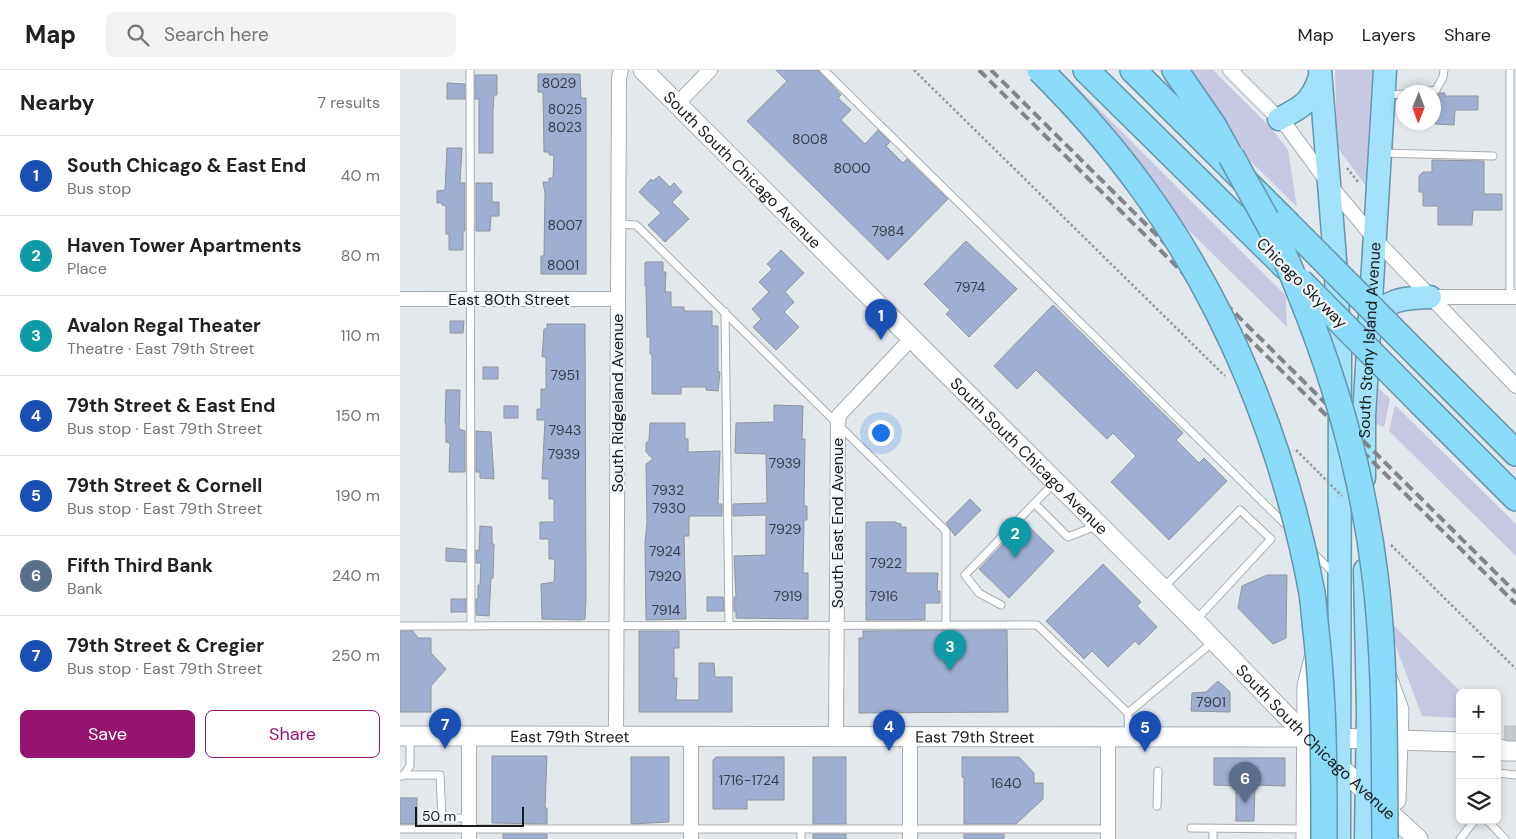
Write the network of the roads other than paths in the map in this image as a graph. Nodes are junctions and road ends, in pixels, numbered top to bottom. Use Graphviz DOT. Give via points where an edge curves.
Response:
graph roads {
  1 [pos="470,70"];
  2 [pos="621,70"];
  3 [pos="643,70"];
  4 [pos="710,70"];
  5 [pos="824,70"];
  6 [pos="1040,70"];
  7 [pos="1086,70"];
  8 [pos="1133,70"];
  9 [pos="1175,70"];
  10 [pos="1230,70"];
  11 [pos="1385,70"];
  12 [pos="1444,70"];
  13 [pos="1510,70"];
  14 [pos="1320,74"];
  15 [pos="1439,85"];
  16 [pos="1394,95"];
  17 [pos="677,104"];
  18 [pos="1279,120"];
  19 [pos="1380,153"];
  20 [pos="1493,156"];
  21 [pos="1328,183"];
  22 [pos="618,224"];
  23 [pos="1374,238"];
  24 [pos="1430,297"];
  25 [pos="1513,298"];
  26 [pos="400,299"];
  27 [pos="470,299"];
  28 [pos="618,299"];
  29 [pos="725,312"];
  30 [pos="1369,322"];
  31 [pos="912,338"];
  32 [pos="1516,386"];
  33 [pos="838,424"];
  34 [pos="1516,453"];
  35 [pos="1056,481"];
  36 [pos="1516,498"];
  37 [pos="1035,504"];
  38 [pos="1099,525"];
  39 [pos="1340,579"];
  40 [pos="1163,588"];
  41 [pos="1001,605"];
  42 [pos="1365,612"];
  43 [pos="1195,621"];
  44 [pos="729,625"];
  45 [pos="836,625"];
  46 [pos="946,625"];
  47 [pos="400,626"];
  48 [pos="471,626"];
  49 [pos="616,626"];
  50 [pos="1215,641"];
  51 [pos="1128,713"];
  52 [pos="405,736"];
  53 [pos="469,736"];
  54 [pos="616,737"];
  55 [pos="691,737"];
  56 [pos="836,737"];
  57 [pos="910,737"];
  58 [pos="1108,737"];
  59 [pos="1129,737"];
  60 [pos="1308,737"];
  61 [pos="1339,738"];
  62 [pos="1368,740"];
  63 [pos="1398,740"];
  64 [pos="1456,742"];
  65 [pos="1501,742"];
  66 [pos="1516,751"];
  67 [pos="1338,766"];
  68 [pos="1158,771"];
  69 [pos="1501,773"];
  70 [pos="1516,775"];
  71 [pos="402,776"];
  72 [pos="1368,792"];
  73 [pos="1157,806"];
  74 [pos="1472,824"];
  75 [pos="1491,824"];
  76 [pos="1191,828"];
  77 [pos="400,829"];
  78 [pos="469,829"];
  79 [pos="580,829"];
  80 [pos="801,829"];
  81 [pos="1011,829"];
  82 [pos="1213,829"];
  83 [pos="1390,829"];
  84 [pos="692,834"];
  85 [pos="910,834"];
  86 [pos="1108,834"];
  87 [pos="1312,836"];
  88 [pos="580,839"];
  89 [pos="801,839"];
  90 [pos="1011,839"];
  91 [pos="1213,839"];
  92 [pos="1338,839"];
  93 [pos="1366,839"];
  94 [pos="1396,839"];
  95 [pos="1418,839"];
  96 [pos="1460,839"];
  97 [pos="1505,839"];
  1 -- 27 [label="lane"];
  2 -- 22 [label="street, South Ridgeland Avenue"];
  3 -- 17 [label="main road, South South Chicago Avenue"];
  4 -- 17 [label="street"];
  5 -- 39 [label="lane"];
  6 -- 87 [label="highway, bridge" via="1116,154 1146,194 1180,245 1217,311 1250,380 1290,499 1312,595 1322,692"];
  7 -- 36 [label="highway, Chicago Skyway, bridge"];
  8 -- 34 [label="highway, Chicago Skyway, bridge"];
  9 -- 83 [label="highway, bridge" via="1213,125 1274,234 1325,356 1344,417 1360,484 1377,592"];
  10 -- 18 [label="street"];
  11 -- 16 [label="highway, South Stony Island Avenue"];
  12 -- 15 [label="lane"];
  13 -- 25 [label="lane"];
  14 -- 18 [label="highway" via="1308,101"];
  14 -- 21 [label="highway, South Stony Island Avenue"];
  16 -- 19 [label="highway, South Stony Island Avenue"];
  17 -- 31 [label="main road, South South Chicago Avenue"];
  18 -- 21 [label="street"];
  19 -- 20 [label="lane"];
  19 -- 23 [label="highway, South Stony Island Avenue"];
  21 -- 23 [label="street"];
  21 -- 39 [label="highway, South Stony Island Avenue" via="1340,353"];
  22 -- 28 [label="street, South Ridgeland Avenue"];
  22 -- 29 [label="lane" via="636,225"];
  23 -- 24 [label="street"];
  23 -- 30 [label="highway, South Stony Island Avenue"];
  24 -- 25 [label="street"];
  24 -- 30 [label="highway" via="1393,301"];
  24 -- 32 [label="street"];
  26 -- 27 [label="street, East 80th Street"];
  27 -- 28 [label="street, East 80th Street"];
  27 -- 48 [label="lane"];
  28 -- 49 [label="street, South Ridgeland Avenue"];
  29 -- 33 [label="lane"];
  29 -- 44 [label="lane"];
  30 -- 42 [label="highway, South Stony Island Avenue" via="1364,416"];
  31 -- 33 [label="street, South East End Avenue" via="840,415"];
  31 -- 35 [label="main road, South South Chicago Avenue"];
  33 -- 45 [label="street, South East End Avenue"];
  33 -- 46 [label="lane" via="946,531"];
  35 -- 37 [label="lane"];
  35 -- 38 [label="main road, South South Chicago Avenue"];
  37 -- 38 [label="lane" via="1068,537"];
  37 -- 41 [label="lane" via="965,575 980,593"];
  38 -- 40 [label="main road, South South Chicago Avenue"];
  39 -- 60 [label="main road" via="1327,601 1306,686"];
  39 -- 61 [label="highway, South Stony Island Avenue"];
  40 -- 43 [label="main road, South South Chicago Avenue"];
  40 -- 43 [label="lane" via="1240,510 1271,539"];
  42 -- 62 [label="highway, South Stony Island Avenue"];
  42 -- 63 [label="main road, South Stony Island Avenue" via="1399,710"];
  43 -- 50 [label="main road, South South Chicago Avenue"];
  44 -- 45 [label="lane"];
  44 -- 49 [label="lane"];
  45 -- 46 [label="lane"];
  45 -- 56 [label="street, South East End Avenue"];
  46 -- 51 [label="lane" via="1036,625"];
  47 -- 48 [label="lane"];
  48 -- 49 [label="lane"];
  49 -- 54 [label="street, South Ridgeland Avenue"];
  50 -- 51 [label="lane"];
  50 -- 60 [label="main road, South South Chicago Avenue"];
  51 -- 59 [label="lane"];
  52 -- 53 [label="main road, East 79th Street"];
  52 -- 71 [label="lane" via="410,766"];
  53 -- 54 [label="main road, East 79th Street"];
  53 -- 78 [label="street"];
  54 -- 55 [label="main road, East 79th Street"];
  55 -- 56 [label="main road, East 79th Street"];
  55 -- 84 [label="street"];
  56 -- 57 [label="main road, East 79th Street"];
  57 -- 58 [label="main road, East 79th Street"];
  57 -- 85 [label="street"];
  58 -- 59 [label="main road, East 79th Street"];
  58 -- 86 [label="street"];
  59 -- 60 [label="main road, East 79th Street"];
  60 -- 61 [label="main road, East 79th Street"];
  60 -- 67 [label="main road, South South Chicago Avenue"];
  60 -- 87 [label="main road"];
  61 -- 62 [label="main road, East 79th Street"];
  61 -- 67 [label="highway, South Stony Island Avenue"];
  62 -- 63 [label="main road, East 79th Street"];
  62 -- 72 [label="highway, South Stony Island Avenue"];
  63 -- 64 [label="main road, East 79th Street"];
  63 -- 83 [label="main road, South Stony Island Avenue"];
  65 -- 66 [label="main road" via="1505,751"];
  67 -- 72 [label="main road, South South Chicago Avenue"];
  67 -- 92 [label="highway, South Stony Island Avenue"];
  68 -- 73 [label="lane"];
  69 -- 70 [label="lane"];
  71 -- 78 [label="lane" via="440,775 442,818"];
  72 -- 83 [label="main road, South South Chicago Avenue"];
  72 -- 93 [label="highway, South Stony Island Avenue"];
  74 -- 96 [label="lane"];
  75 -- 97 [label="lane"];
  76 -- 82 [label="lane"];
  77 -- 78 [label="lane"];
  78 -- 79 [label="lane"];
  79 -- 84 [label="lane"];
  79 -- 88 [label="lane"];
  80 -- 84 [label="lane"];
  80 -- 85 [label="lane"];
  80 -- 89 [label="lane"];
  81 -- 85 [label="lane"];
  81 -- 86 [label="lane"];
  81 -- 90 [label="lane"];
  82 -- 87 [label="lane"];
  82 -- 91 [label="lane"];
  83 -- 94 [label="main road, South Stony Island Avenue"];
  83 -- 95 [label="main road, South South Chicago Avenue"];
}
